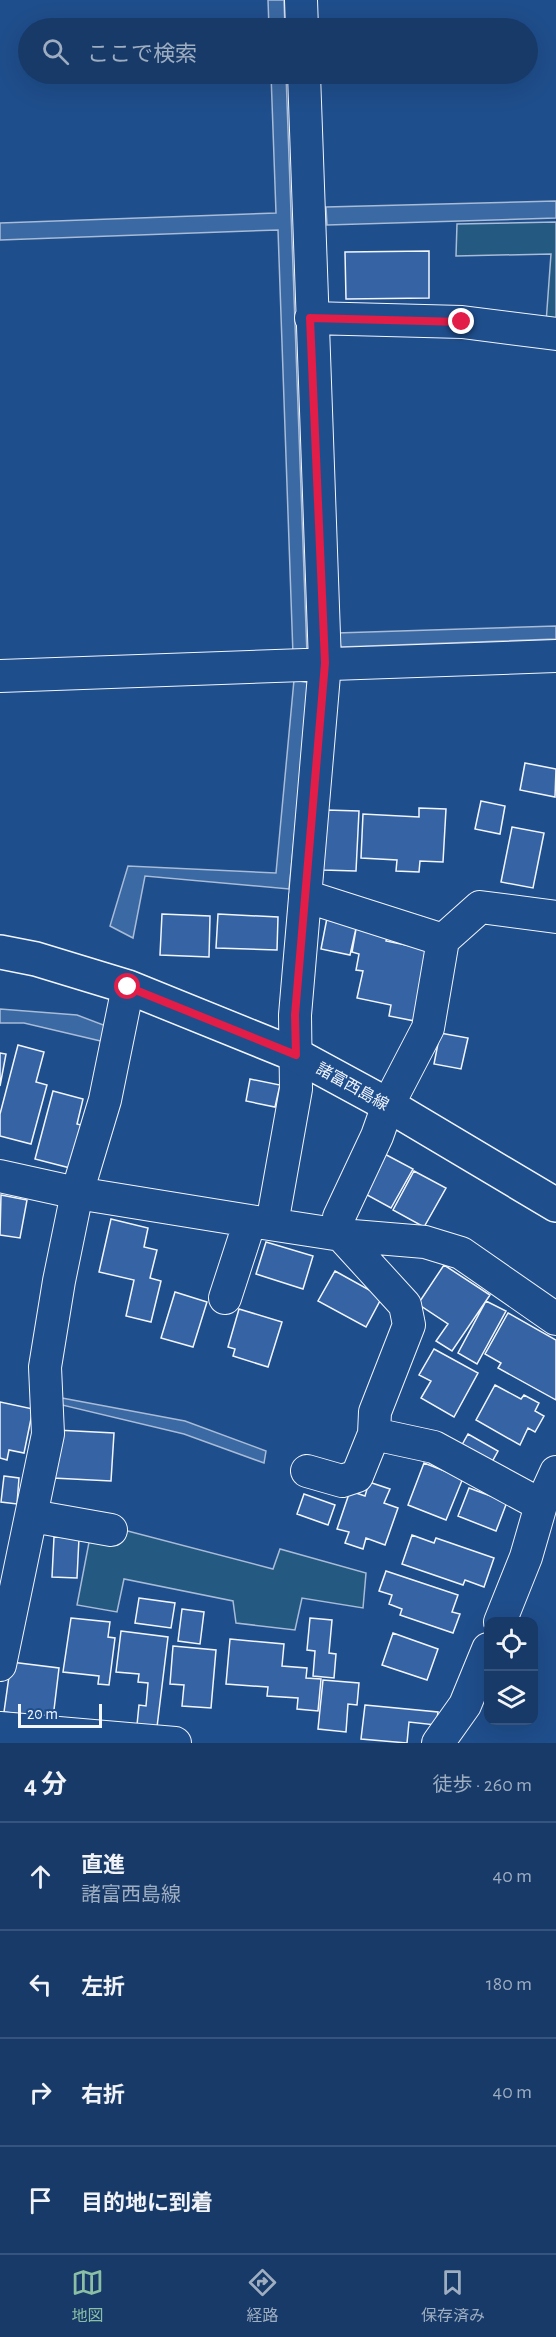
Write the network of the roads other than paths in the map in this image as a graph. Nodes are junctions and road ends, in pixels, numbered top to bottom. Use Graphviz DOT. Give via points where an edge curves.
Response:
graph roads {
  1 [pos="302,0"];
  2 [pos="302,18"];
  3 [pos="304,84"];
  4 [pos="310,318"];
  5 [pos="556,334"];
  6 [pos="556,656"];
  7 [pos="325,663"];
  8 [pos="0,676"];
  9 [pos="305,896"];
  10 [pos="556,916"];
  11 [pos="443,940"];
  12 [pos="0,952"];
  13 [pos="128,987"];
  14 [pos="296,1055"];
  15 [pos="388,1105"];
  16 [pos="0,1176"];
  17 [pos="77,1193"];
  18 [pos="556,1205"];
  19 [pos="261,1223"];
  20 [pos="341,1235"];
  21 [pos="225,1298"];
  22 [pos="556,1319"];
  23 [pos="374,1434"];
  24 [pos="307,1472"];
  25 [pos="556,1472"];
  26 [pos="541,1505"];
  27 [pos="32,1516"];
  28 [pos="111,1530"];
  29 [pos="502,1617"];
  30 [pos="484,1661"];
  31 [pos="0,1665"];
  32 [pos="0,1728"];
  33 [pos="175,1743"];
  34 [pos="438,1743"];
  1 -- 2 [label="street"];
  3 -- 4 [label="street"];
  4 -- 5 [label="street" via="462,322"];
  4 -- 7 [label="street"];
  6 -- 7 [label="street"];
  7 -- 8 [label="street"];
  7 -- 9 [label="street"];
  9 -- 11 [label="street"];
  9 -- 14 [label="street" via="295,1015"];
  10 -- 11 [label="street" via="480,907"];
  11 -- 15 [label="street" via="428,1028"];
  12 -- 13 [label="main road, 諸富西島線"];
  13 -- 14 [label="main road, 諸富西島線"];
  13 -- 17 [label="street" via="105,1100"];
  14 -- 15 [label="main road, 諸富西島線"];
  14 -- 19 [label="street" via="297,1089"];
  15 -- 18 [label="main road, 諸富西島線"];
  15 -- 20 [label="street" via="339,1217"];
  16 -- 17 [label="street"];
  17 -- 19 [label="street"];
  17 -- 27 [label="street" via="45,1367 48,1434"];
  19 -- 20 [label="street"];
  19 -- 21 [label="street"];
  20 -- 22 [label="street" via="425,1242 461,1253"];
  20 -- 23 [label="street" via="405,1305 410,1325 375,1412"];
  23 -- 24 [label="street" via="357,1476 342,1481"];
  23 -- 26 [label="street" via="435,1447"];
  25 -- 26 [label="street"];
  26 -- 29 [label="street"];
  27 -- 28 [label="street"];
  27 -- 31 [label="street"];
  30 -- 34 [label="street" via="465,1706"];
  32 -- 33 [label="street"];
}
